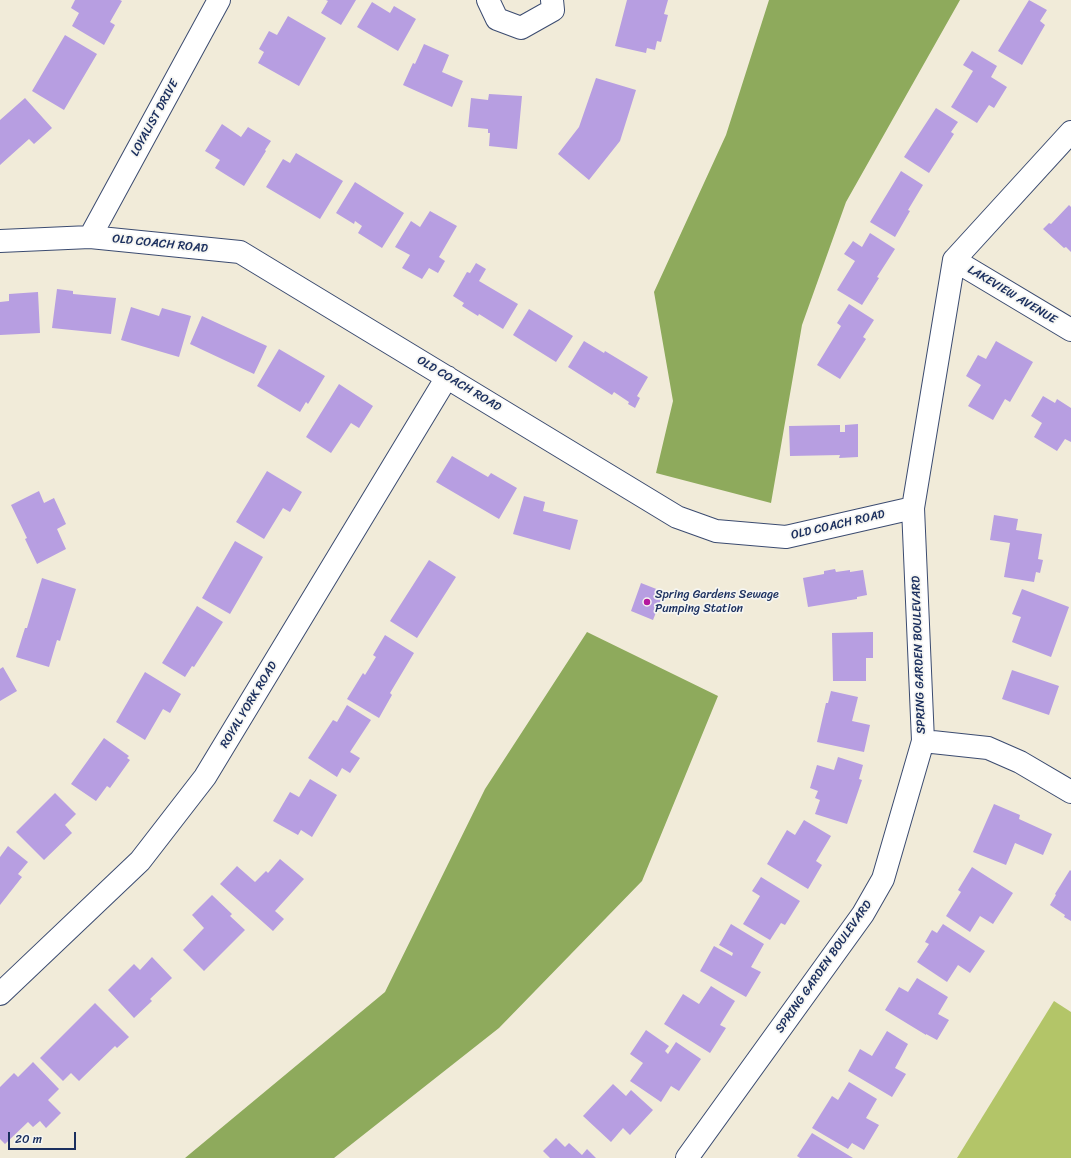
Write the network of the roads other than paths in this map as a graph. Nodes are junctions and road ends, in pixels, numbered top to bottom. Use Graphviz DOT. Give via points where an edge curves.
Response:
graph roads {
  1 [pos="219,0"];
  2 [pos="488,0"];
  3 [pos="552,0"];
  4 [pos="1071,132"];
  5 [pos="90,237"];
  6 [pos="0,241"];
  7 [pos="954,260"];
  8 [pos="1071,330"];
  9 [pos="447,377"];
  10 [pos="913,508"];
  11 [pos="923,741"];
  12 [pos="1071,792"];
  13 [pos="0,994"];
  14 [pos="687,1158"];
  1 -- 5 [label="street, LOYALIST DRIVE"];
  2 -- 3 [label="street" via="497,20 521,28 553,10"];
  4 -- 7 [label="street"];
  5 -- 6 [label="street, OLD COACH ROAD"];
  5 -- 9 [label="street, OLD COACH ROAD" via="240,252"];
  7 -- 8 [label="street, LAKEVIEW AVENUE"];
  7 -- 10 [label="street, SPRING GARDEN BOULEVARD"];
  9 -- 10 [label="street, OLD COACH ROAD" via="677,516 716,531 786,537"];
  9 -- 13 [label="street, ROYAL YORK ROAD" via="205,777 140,861"];
  10 -- 11 [label="street, SPRING GARDEN BOULEVARD"];
  11 -- 12 [label="street" via="988,748 1020,762"];
  11 -- 14 [label="street, SPRING GARDEN BOULEVARD" via="883,879 863,914"];
}
